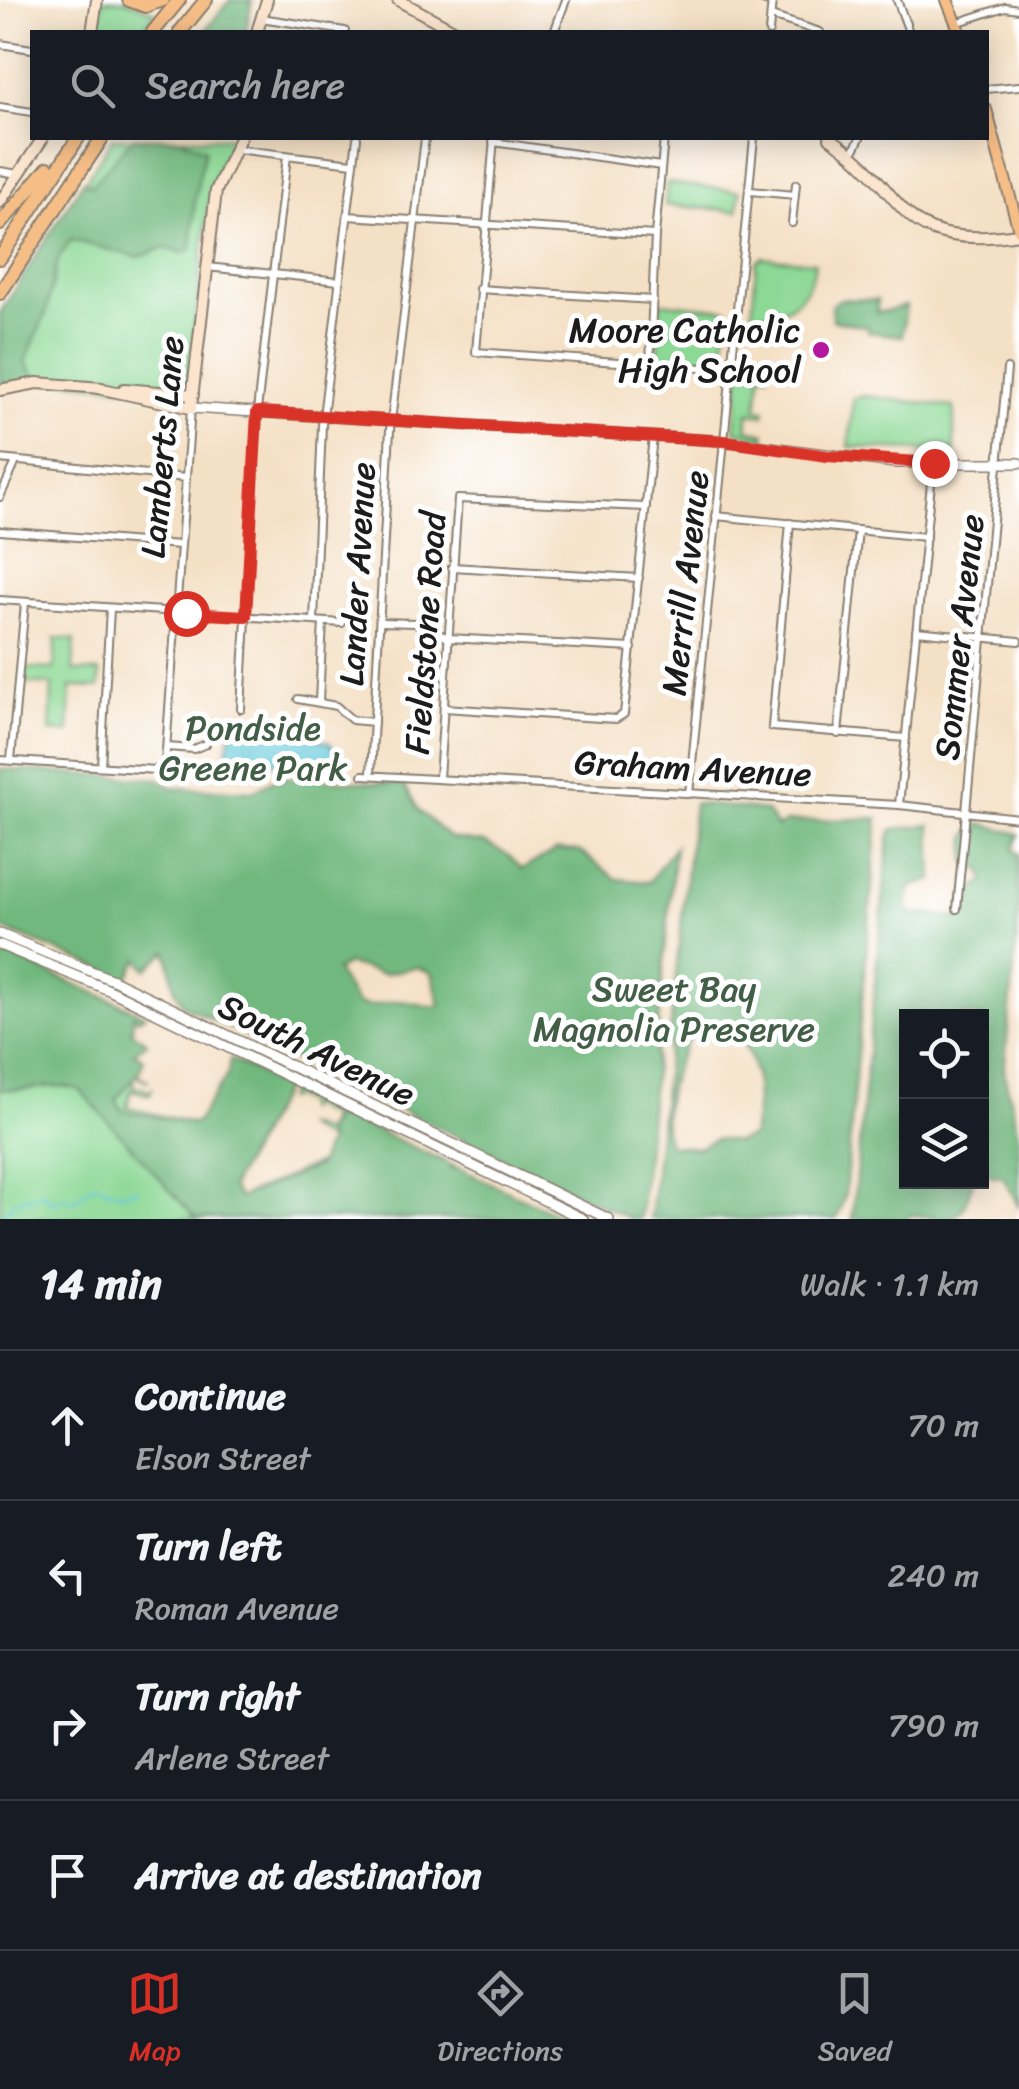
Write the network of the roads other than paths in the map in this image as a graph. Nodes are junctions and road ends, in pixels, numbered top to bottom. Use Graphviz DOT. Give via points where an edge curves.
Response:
graph roads {
  1 [pos="97,0"];
  2 [pos="129,0"];
  3 [pos="164,0"];
  4 [pos="179,0"];
  5 [pos="267,0"];
  6 [pos="398,0"];
  7 [pos="566,0"];
  8 [pos="762,0"];
  9 [pos="897,0"];
  10 [pos="947,0"];
  11 [pos="772,2"];
  12 [pos="203,4"];
  13 [pos="1019,8"];
  14 [pos="770,16"];
  15 [pos="260,18"];
  16 [pos="441,28"];
  17 [pos="958,28"];
  18 [pos="92,30"];
  19 [pos="155,30"];
  20 [pos="185,30"];
  21 [pos="257,30"];
  22 [pos="338,30"];
  23 [pos="555,30"];
  24 [pos="769,30"];
  25 [pos="814,30"];
  26 [pos="908,30"];
  27 [pos="0,44"];
  28 [pos="30,48"];
  29 [pos="1019,86"];
  30 [pos="989,89"];
  31 [pos="0,107"];
  32 [pos="30,112"];
  33 [pos="989,120"];
  34 [pos="42,140"];
  35 [pos="69,140"];
  36 [pos="77,140"];
  37 [pos="101,140"];
  38 [pos="239,140"];
  39 [pos="357,140"];
  40 [pos="425,140"];
  41 [pos="494,140"];
  42 [pos="664,140"];
  43 [pos="754,140"];
  44 [pos="832,140"];
  45 [pos="859,140"];
  46 [pos="235,150"];
  47 [pos="287,156"];
  48 [pos="851,156"];
  49 [pos="353,163"];
  50 [pos="661,166"];
  51 [pos="0,171"];
  52 [pos="1004,173"];
  53 [pos="18,174"];
  54 [pos="796,184"];
  55 [pos="750,191"];
  56 [pos="795,195"];
  57 [pos="0,202"];
  58 [pos="1019,202"];
  59 [pos="347,216"];
  60 [pos="415,220"];
  61 [pos="792,223"];
  62 [pos="0,224"];
  63 [pos="485,225"];
  64 [pos="1019,232"];
  65 [pos="654,235"];
  66 [pos="0,258"];
  67 [pos="207,267"];
  68 [pos="274,273"];
  69 [pos="339,281"];
  70 [pos="479,290"];
  71 [pos="0,293"];
  72 [pos="653,300"];
  73 [pos="650,365"];
  74 [pos="1007,369"];
  75 [pos="732,370"];
  76 [pos="0,390"];
  77 [pos="192,402"];
  78 [pos="257,412"];
  79 [pos="324,416"];
  80 [pos="391,421"];
  81 [pos="653,437"];
  82 [pos="724,441"];
  83 [pos="0,459"];
  84 [pos="1002,461"];
  85 [pos="1019,462"];
  86 [pos="934,463"];
  87 [pos="16,464"];
  88 [pos="186,478"];
  89 [pos="0,497"];
  90 [pos="646,507"];
  91 [pos="716,516"];
  92 [pos="790,523"];
  93 [pos="858,530"];
  94 [pos="0,531"];
  95 [pos="926,537"];
  96 [pos="180,545"];
  97 [pos="452,567"];
  98 [pos="639,578"];
  99 [pos="0,600"];
  100 [pos="25,602"];
  101 [pos="110,610"];
  102 [pos="176,612"];
  103 [pos="246,616"];
  104 [pos="318,621"];
  105 [pos="342,622"];
  106 [pos="380,622"];
  107 [pos="916,631"];
  108 [pos="984,637"];
  109 [pos="448,638"];
  110 [pos="1019,641"];
  111 [pos="632,648"];
  112 [pos="298,699"];
  113 [pos="319,701"];
  114 [pos="444,708"];
  115 [pos="240,709"];
  116 [pos="374,722"];
  117 [pos="838,734"];
  118 [pos="906,738"];
  119 [pos="206,744"];
  120 [pos="167,747"];
  121 [pos="0,760"];
  122 [pos="10,760"];
  123 [pos="101,766"];
  124 [pos="367,775"];
  125 [pos="439,778"];
  126 [pos="689,794"];
  127 [pos="899,805"];
  128 [pos="966,813"];
  129 [pos="1019,818"];
  130 [pos="957,909"];
  131 [pos="0,934"];
  132 [pos="0,946"];
  133 [pos="582,1219"];
  134 [pos="609,1219"];
  1 -- 18 [label="main road"];
  2 -- 3 [label="highway" via="145,6"];
  4 -- 19 [label="highway"];
  5 -- 15 [label="main road"];
  6 -- 16 [label="main road"];
  7 -- 23 [label="street"];
  8 -- 11 [label="street"];
  9 -- 26 [label="street"];
  10 -- 17 [label="main road"];
  11 -- 14 [label="street"];
  12 -- 20 [label="highway"];
  13 -- 17 [label="street" via="1005,7"];
  14 -- 24 [label="street"];
  14 -- 25 [label="street"];
  15 -- 21 [label="main road"];
  15 -- 22 [label="street"];
  27 -- 28 [label="street"];
  29 -- 30 [label="street"];
  31 -- 32 [label="street"];
  33 -- 52 [label="main road"];
  34 -- 53 [label="main road"];
  35 -- 62 [label="highway"];
  36 -- 66 [label="highway"];
  37 -- 71 [label="highway"];
  38 -- 46 [label="main road, Lamberts Lane"];
  39 -- 49 [label="street"];
  40 -- 60 [label="street, Lander Avenue"];
  41 -- 50 [label="street"];
  41 -- 63 [label="street"];
  42 -- 50 [label="street"];
  43 -- 55 [label="street, Merrill Avenue"];
  44 -- 48 [label="main road"];
  45 -- 48 [label="street"];
  46 -- 47 [label="street"];
  46 -- 67 [label="main road, Lamberts Lane" via="217,186"];
  47 -- 49 [label="street"];
  47 -- 68 [label="street"];
  48 -- 64 [label="main road" via="901,210 931,230 964,239"];
  49 -- 59 [label="street"];
  50 -- 65 [label="street"];
  51 -- 53 [label="street"];
  52 -- 58 [label="main road"];
  52 -- 64 [label="main road"];
  53 -- 57 [label="main road"];
  54 -- 56 [label="street"];
  55 -- 56 [label="street"];
  55 -- 75 [label="street, Merrill Avenue"];
  56 -- 61 [label="street"];
  59 -- 60 [label="street"];
  59 -- 69 [label="street"];
  60 -- 63 [label="street"];
  60 -- 80 [label="street, Lander Avenue"];
  63 -- 65 [label="street"];
  63 -- 70 [label="street"];
  65 -- 72 [label="street"];
  67 -- 68 [label="street"];
  67 -- 77 [label="main road, Lamberts Lane"];
  68 -- 69 [label="street"];
  68 -- 78 [label="street"];
  69 -- 79 [label="street"];
  70 -- 72 [label="street"];
  70 -- 73 [label="street" via="479,354"];
  72 -- 73 [label="street"];
  73 -- 75 [label="street"];
  74 -- 84 [label="street, Sommer Avenue"];
  75 -- 82 [label="street, Merrill Avenue"];
  76 -- 77 [label="main road" via="37,383"];
  77 -- 78 [label="street"];
  77 -- 88 [label="street, Lamberts Lane"];
  78 -- 79 [label="street"];
  78 -- 103 [label="street"];
  79 -- 80 [label="street"];
  79 -- 104 [label="street"];
  80 -- 81 [label="street"];
  80 -- 106 [label="street, Lander Avenue"];
  81 -- 82 [label="street"];
  81 -- 90 [label="street"];
  82 -- 86 [label="street"];
  82 -- 91 [label="street, Merrill Avenue"];
  83 -- 87 [label="street"];
  84 -- 85 [label="street"];
  84 -- 86 [label="street"];
  84 -- 108 [label="street, Sommer Avenue"];
  86 -- 95 [label="street"];
  87 -- 88 [label="street"];
  87 -- 89 [label="street"];
  88 -- 96 [label="street, Lamberts Lane"];
  90 -- 97 [label="street, Fieldstone Road" via="461,497"];
  90 -- 98 [label="street"];
  91 -- 92 [label="street"];
  91 -- 126 [label="street, Merrill Avenue"];
  92 -- 93 [label="street"];
  92 -- 117 [label="street" via="772,727"];
  93 -- 95 [label="street"];
  93 -- 117 [label="street"];
  94 -- 96 [label="street"];
  95 -- 107 [label="street"];
  96 -- 102 [label="street, Lamberts Lane"];
  97 -- 98 [label="street"];
  97 -- 109 [label="street, Fieldstone Road"];
  98 -- 111 [label="street"];
  99 -- 100 [label="street"];
  100 -- 101 [label="street"];
  100 -- 122 [label="street"];
  101 -- 102 [label="street"];
  101 -- 123 [label="street"];
  102 -- 103 [label="street"];
  102 -- 120 [label="street, Lamberts Lane"];
  103 -- 104 [label="street"];
  103 -- 115 [label="street"];
  104 -- 105 [label="street"];
  104 -- 113 [label="street"];
  106 -- 109 [label="street" via="415,623"];
  106 -- 116 [label="street, Lander Avenue"];
  107 -- 108 [label="street"];
  107 -- 118 [label="street"];
  108 -- 110 [label="street"];
  108 -- 128 [label="street, Sommer Avenue"];
  109 -- 111 [label="street"];
  109 -- 114 [label="street, Fieldstone Road"];
  111 -- 114 [label="street" via="619,718"];
  112 -- 113 [label="street"];
  113 -- 116 [label="street" via="352,720"];
  114 -- 125 [label="street, Fieldstone Road"];
  116 -- 124 [label="street, Lander Avenue"];
  117 -- 118 [label="street"];
  118 -- 127 [label="street"];
  119 -- 120 [label="street"];
  120 -- 123 [label="street, Lamberts Lane" via="163,767"];
  121 -- 122 [label="street"];
  122 -- 123 [label="street"];
  124 -- 125 [label="street, Graham Avenue"];
  125 -- 126 [label="street, Graham Avenue"];
  126 -- 127 [label="street, Graham Avenue"];
  127 -- 128 [label="street, Graham Avenue"];
  128 -- 129 [label="street, Graham Avenue"];
  128 -- 130 [label="street, Sommer Avenue"];
  131 -- 134 [label="street, South Avenue" via="112,980"];
  132 -- 133 [label="street, South Avenue" via="126,998"];
}
